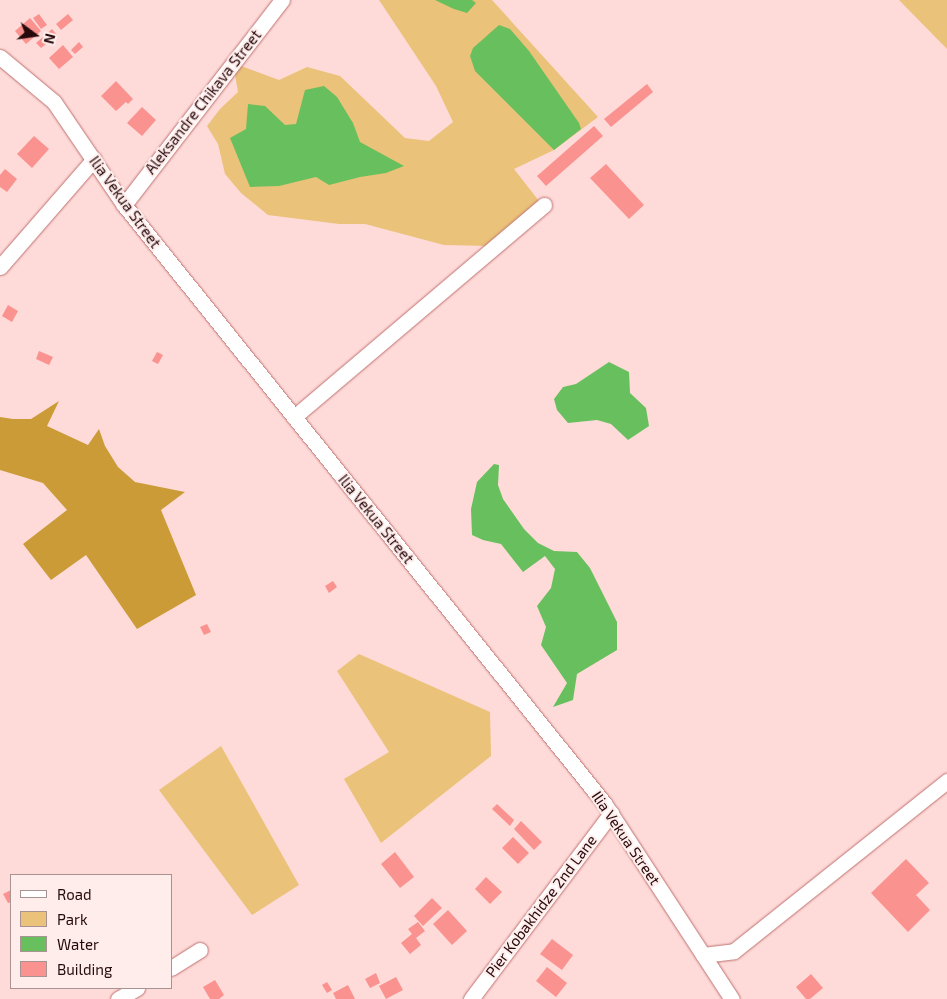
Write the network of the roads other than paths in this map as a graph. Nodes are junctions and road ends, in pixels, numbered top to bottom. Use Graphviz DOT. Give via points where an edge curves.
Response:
graph roads {
  1 [pos="282,0"];
  2 [pos="0,57"];
  3 [pos="94,159"];
  4 [pos="124,205"];
  5 [pos="544,205"];
  6 [pos="0,267"];
  7 [pos="294,417"];
  8 [pos="947,781"];
  9 [pos="611,814"];
  10 [pos="200,950"];
  11 [pos="703,955"];
  12 [pos="172,967"];
  13 [pos="135,989"];
  14 [pos="118,999"];
  15 [pos="471,999"];
  16 [pos="732,999"];
  1 -- 4 [label="street, Aleksandre Chikava Street"];
  2 -- 3 [label="street, Ilia Vekua Street" via="54,102"];
  3 -- 4 [label="street, Ilia Vekua Street"];
  3 -- 6 [label="street"];
  4 -- 7 [label="street, Ilia Vekua Street"];
  5 -- 7 [label="street"];
  7 -- 9 [label="street, Ilia Vekua Street"];
  8 -- 11 [label="street" via="734,950"];
  9 -- 11 [label="street, Ilia Vekua Street"];
  9 -- 15 [label="street, Pier Kobakhidze 2nd Lane"];
  10 -- 12 [label="street"];
  11 -- 16 [label="street, Ilia Vekua Street"];
  13 -- 14 [label="street"];
}
